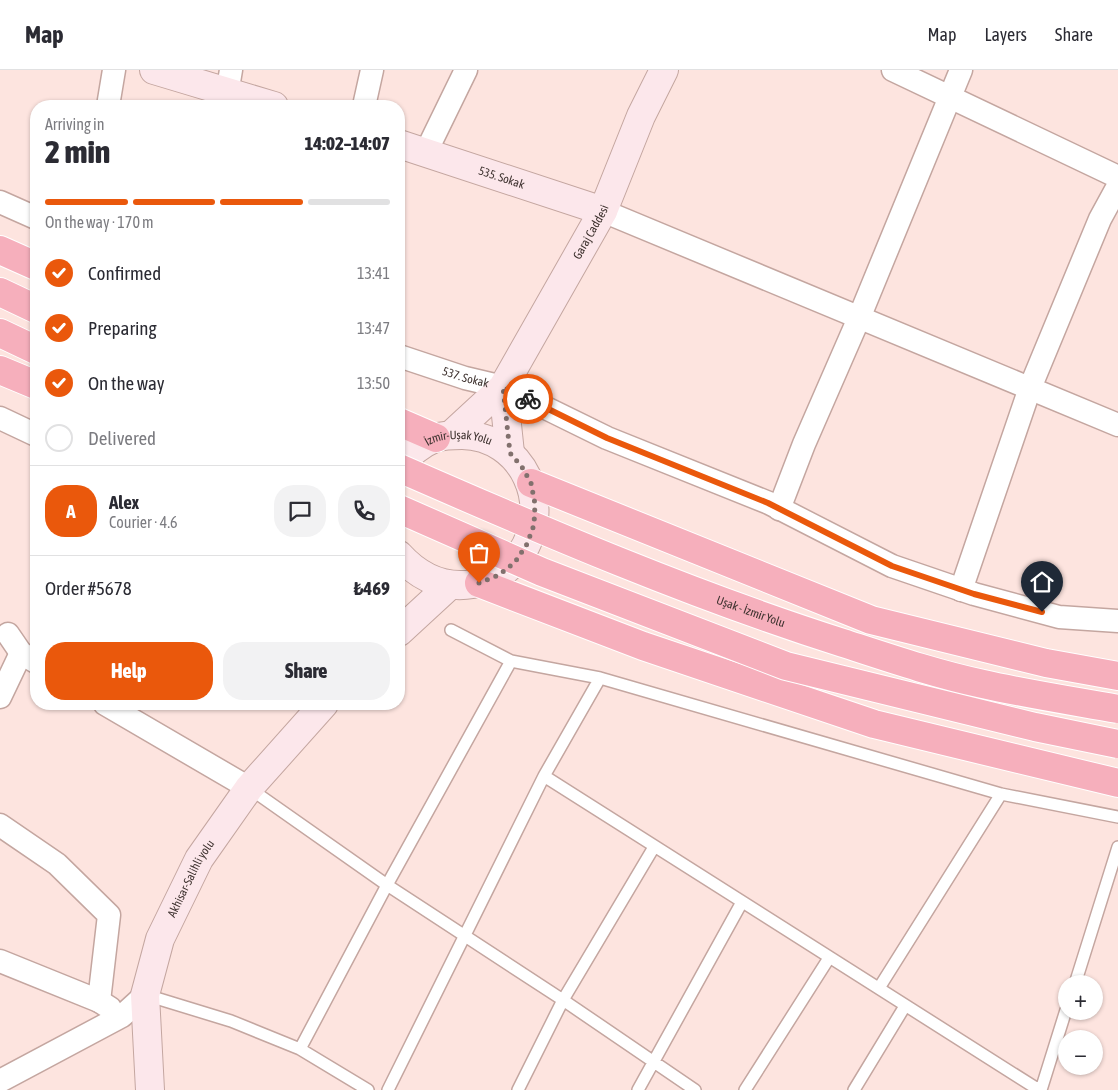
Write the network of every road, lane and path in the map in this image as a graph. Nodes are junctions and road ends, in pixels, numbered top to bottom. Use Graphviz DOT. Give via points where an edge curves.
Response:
graph roads {
  1 [pos="114,70"];
  2 [pos="154,70"];
  3 [pos="372,70"];
  4 [pos="466,70"];
  5 [pos="664,70"];
  6 [pos="893,70"];
  7 [pos="961,70"];
  8 [pos="228,89"];
  9 [pos="950,97"];
  10 [pos="109,100"];
  11 [pos="258,100"];
  12 [pos="365,100"];
  13 [pos="405,146"];
  14 [pos="426,152"];
  15 [pos="1118,178"];
  16 [pos="1118,186"];
  17 [pos="0,202"];
  18 [pos="603,211"];
  19 [pos="30,215"];
  20 [pos="0,250"];
  21 [pos="30,263"];
  22 [pos="0,292"];
  23 [pos="30,306"];
  24 [pos="859,318"];
  25 [pos="0,333"];
  26 [pos="30,347"];
  27 [pos="405,358"];
  28 [pos="0,370"];
  29 [pos="30,382"];
  30 [pos="503,387"];
  31 [pos="1030,388"];
  32 [pos="0,418"];
  33 [pos="405,424"];
  34 [pos="1118,425"];
  35 [pos="30,432"];
  36 [pos="443,437"];
  37 [pos="510,453"];
  38 [pos="405,460"];
  39 [pos="405,470"];
  40 [pos="531,483"];
  41 [pos="780,509"];
  42 [pos="405,512"];
  43 [pos="405,562"];
  44 [pos="479,583"];
  45 [pos="450,585"];
  46 [pos="961,590"];
  47 [pos="1118,621"];
  48 [pos="405,626"];
  49 [pos="450,630"];
  50 [pos="8,634"];
  51 [pos="29,657"];
  52 [pos="511,661"];
  53 [pos="1118,676"];
  54 [pos="600,678"];
  55 [pos="0,697"];
  56 [pos="1118,709"];
  57 [pos="115,710"];
  58 [pos="319,710"];
  59 [pos="1118,744"];
  60 [pos="544,776"];
  61 [pos="1118,783"];
  62 [pos="249,788"];
  63 [pos="1001,794"];
  64 [pos="1118,817"];
  65 [pos="0,825"];
  66 [pos="654,847"];
  67 [pos="1118,847"];
  68 [pos="387,885"];
  69 [pos="742,902"];
  70 [pos="465,935"];
  71 [pos="829,958"];
  72 [pos="0,961"];
  73 [pos="1078,975"];
  74 [pos="879,988"];
  75 [pos="145,995"];
  76 [pos="563,1000"];
  77 [pos="99,1001"];
  78 [pos="905,1006"];
  79 [pos="122,1016"];
  80 [pos="1063,1020"];
  81 [pos="300,1049"];
  82 [pos="654,1062"];
  83 [pos="0,1081"];
  84 [pos="150,1090"];
  85 [pos="368,1090"];
  86 [pos="388,1090"];
  87 [pos="518,1090"];
  88 [pos="638,1090"];
  89 [pos="695,1090"];
  90 [pos="745,1090"];
  91 [pos="854,1090"];
  92 [pos="1040,1090"];
  1 -- 10 [label="street"];
  2 -- 8 [label="main road"];
  3 -- 12 [label="street"];
  4 -- 14 [label="street"];
  5 -- 18 [label="main road, Garaj Caddesi" via="641,116"];
  6 -- 9 [label="street"];
  7 -- 9 [label="street"];
  8 -- 11 [label="main road"];
  9 -- 15 [label="street"];
  9 -- 24 [label="street"];
  13 -- 14 [label="main road, 535. Sokak"];
  14 -- 18 [label="main road, 535. Sokak"];
  16 -- 31 [label="street" via="1100,218"];
  17 -- 19 [label="street"];
  18 -- 24 [label="street"];
  18 -- 30 [label="main road, Garaj Caddesi"];
  20 -- 21 [label="highway"];
  22 -- 23 [label="highway"];
  24 -- 31 [label="street"];
  24 -- 41 [label="street" via="804,444"];
  25 -- 26 [label="highway"];
  27 -- 30 [label="street, 537. Sokak"];
  28 -- 29 [label="highway"];
  30 -- 36 [label="main road, Garaj Caddesi"];
  30 -- 37 [label="main road"];
  30 -- 41 [label="street, 537. Sokak" via="607,438"];
  31 -- 34 [label="street"];
  31 -- 46 [label="street"];
  32 -- 35 [label="street"];
  33 -- 36 [label="highway"];
  36 -- 37 [label="main road, İzmir-Uşak Yolu" via="472,435"];
  36 -- 38 [label="main road, İzmir-Uşak Yolu" via="415,449"];
  37 -- 40 [label="main road, İzmir-Uşak Yolu"];
  39 -- 56 [label="highway, Uşak - İzmir Yolu, bridge" via="668,581 772,621 982,684"];
  40 -- 44 [label="main road, İzmir-Uşak Yolu" via="534,525 527,544 515,562 499,575"];
  40 -- 53 [label="highway" via="871,620 1046,663"];
  41 -- 46 [label="street, 537. Sokak" via="892,566"];
  42 -- 59 [label="highway, bridge" via="542,572 786,666"];
  43 -- 45 [label="main road, İzmir-Uşak Yolu" via="421,575"];
  44 -- 45 [label="main road, İzmir-Uşak Yolu"];
  44 -- 61 [label="highway" via="643,646 874,724"];
  45 -- 48 [label="main road"];
  46 -- 47 [label="street, 537. Sokak" via="1059,617"];
  49 -- 52 [label="lane"];
  50 -- 51 [label="street"];
  51 -- 55 [label="street"];
  52 -- 54 [label="lane"];
  52 -- 68 [label="lane"];
  54 -- 60 [label="lane"];
  54 -- 63 [label="lane"];
  57 -- 62 [label="street"];
  58 -- 62 [label="main road, Akhisar-Salihli yolu"];
  60 -- 66 [label="lane"];
  60 -- 70 [label="lane"];
  62 -- 68 [label="lane"];
  62 -- 75 [label="main road, Akhisar-Salihli yolu" via="199,859 160,939"];
  63 -- 64 [label="lane"];
  63 -- 74 [label="lane"];
  65 -- 77 [label="street" via="57,864 109,915"];
  66 -- 69 [label="lane"];
  66 -- 76 [label="lane"];
  67 -- 73 [label="lane"];
  68 -- 70 [label="lane"];
  68 -- 81 [label="lane"];
  69 -- 71 [label="lane"];
  69 -- 82 [label="lane"];
  70 -- 76 [label="lane"];
  70 -- 86 [label="lane"];
  71 -- 74 [label="lane"];
  71 -- 90 [label="lane"];
  72 -- 77 [label="street"];
  74 -- 78 [label="lane"];
  75 -- 79 [label="street"];
  75 -- 81 [label="lane" via="231,1022"];
  75 -- 84 [label="main road, Akhisar-Salihli yolu"];
  76 -- 82 [label="lane"];
  76 -- 87 [label="lane"];
  77 -- 79 [label="street"];
  78 -- 91 [label="lane"];
  78 -- 92 [label="lane"];
  79 -- 83 [label="street"];
  80 -- 92 [label="lane"];
  81 -- 85 [label="lane"];
  82 -- 88 [label="lane"];
  82 -- 89 [label="lane"];
}
